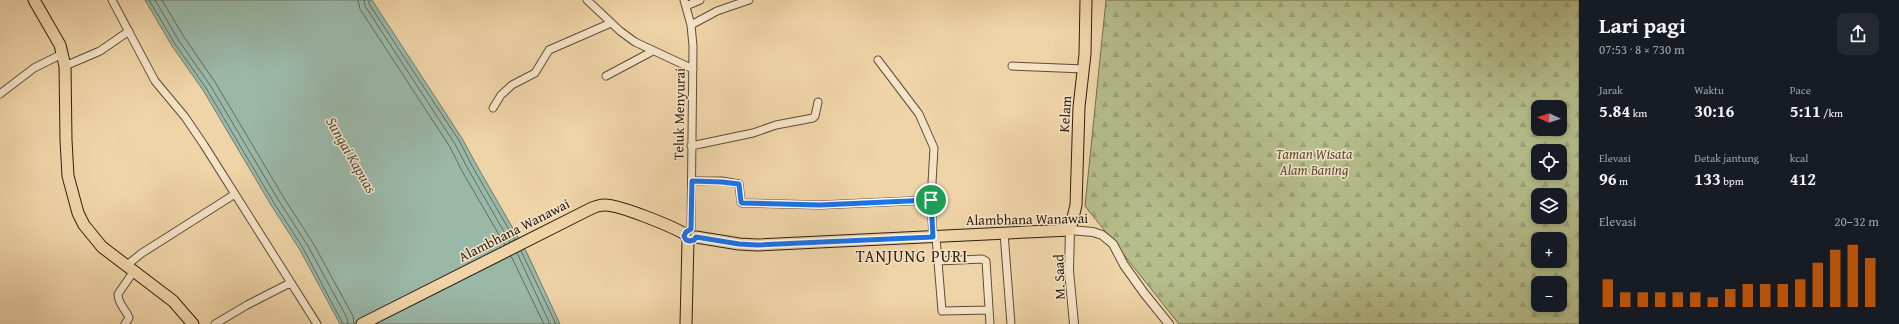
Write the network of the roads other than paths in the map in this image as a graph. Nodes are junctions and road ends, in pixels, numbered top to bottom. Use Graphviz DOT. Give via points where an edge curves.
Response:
graph roads {
  1 [pos="34,0"];
  2 [pos="112,0"];
  3 [pos="587,0"];
  4 [pos="700,0"];
  5 [pos="749,0"];
  6 [pos="1086,0"];
  7 [pos="685,3"];
  8 [pos="611,23"];
  9 [pos="691,25"];
  10 [pos="130,31"];
  11 [pos="653,51"];
  12 [pos="62,54"];
  13 [pos="878,60"];
  14 [pos="65,66"];
  15 [pos="1012,66"];
  16 [pos="693,69"];
  17 [pos="1084,69"];
  18 [pos="606,76"];
  19 [pos="0,94"];
  20 [pos="818,102"];
  21 [pos="493,108"];
  22 [pos="691,146"];
  23 [pos="692,181"];
  24 [pos="235,194"];
  25 [pos="931,200"];
  26 [pos="1070,230"];
  27 [pos="1004,233"];
  28 [pos="690,235"];
  29 [pos="935,237"];
  30 [pos="938,262"];
  31 [pos="130,268"];
  32 [pos="290,283"];
  33 [pos="989,310"];
  34 [pos="125,324"];
  35 [pos="193,324"];
  36 [pos="216,324"];
  37 [pos="317,324"];
  38 [pos="362,324"];
  39 [pos="686,324"];
  40 [pos="990,324"];
  41 [pos="1011,324"];
  42 [pos="1074,324"];
  43 [pos="1169,324"];
  1 -- 12 [label="main road" via="60,45"];
  2 -- 10 [label="street"];
  3 -- 8 [label="street"];
  4 -- 7 [label="street"];
  5 -- 9 [label="street" via="717,11"];
  6 -- 17 [label="main road, Kelam"];
  7 -- 9 [label="street, Teluk Menyurai"];
  8 -- 11 [label="street" via="628,37"];
  8 -- 21 [label="street" via="549,50 535,73 508,88"];
  9 -- 16 [label="street, Teluk Menyurai"];
  10 -- 14 [label="street" via="100,51"];
  10 -- 24 [label="street" via="150,72 185,117"];
  11 -- 16 [label="street"];
  11 -- 18 [label="street"];
  12 -- 14 [label="main road"];
  12 -- 19 [label="street" via="34,68"];
  13 -- 25 [label="street" via="920,114 928,132 935,154"];
  14 -- 31 [label="main road" via="68,176 78,213 90,234 102,247"];
  15 -- 17 [label="street"];
  16 -- 22 [label="street, Teluk Menyurai"];
  17 -- 26 [label="main road, Kelam" via="1079,107 1076,205"];
  20 -- 22 [label="street" via="813,118"];
  22 -- 23 [label="street, Teluk Menyurai"];
  23 -- 25 [label="street" via="739,184 742,203 820,205"];
  23 -- 28 [label="street, Teluk Menyurai"];
  24 -- 31 [label="street" via="142,253"];
  24 -- 32 [label="street"];
  25 -- 29 [label="street"];
  26 -- 27 [label="main road, Alambhana Wanawai"];
  26 -- 42 [label="street, M. Saad" via="1069,271"];
  26 -- 43 [label="street, Alambhana Wanawai" via="1093,232 1102,235 1113,244 1132,276"];
  27 -- 29 [label="main road, Alambhana Wanawai"];
  27 -- 41 [label="street"];
  28 -- 29 [label="main road, Alambhana Wanawai" via="757,245"];
  28 -- 38 [label="main road, Alambhana Wanawai" via="612,206 599,206"];
  28 -- 39 [label="main road"];
  29 -- 30 [label="street"];
  30 -- 33 [label="street" via="942,311"];
  30 -- 33 [label="street" via="982,259 986,261"];
  31 -- 34 [label="street" via="118,294 120,305 129,318"];
  31 -- 35 [label="main road" via="173,301"];
  32 -- 36 [label="street"];
  32 -- 37 [label="street"];
  33 -- 40 [label="street"];
}
